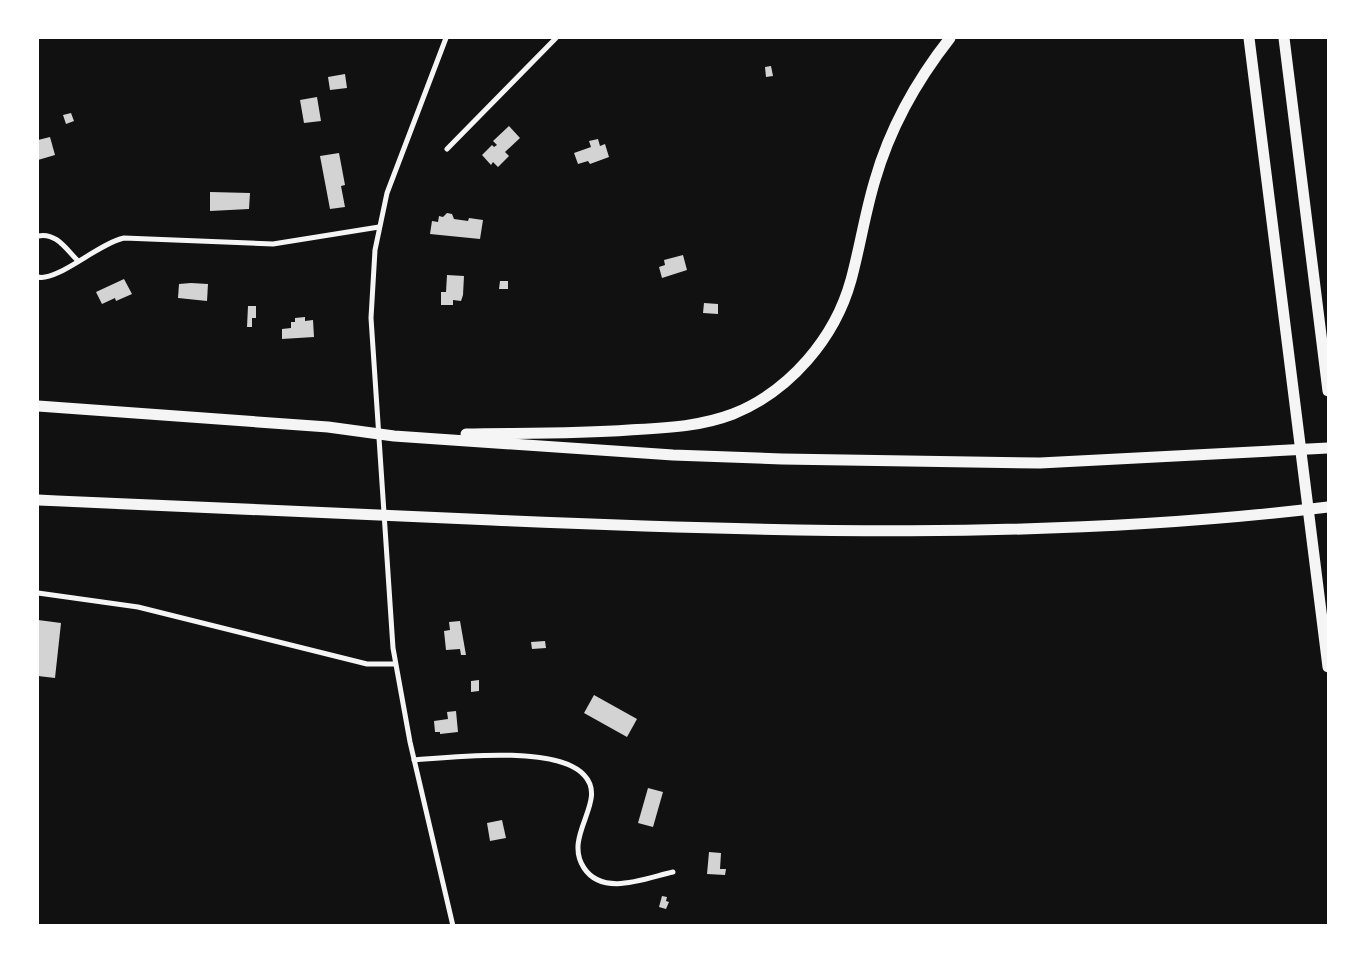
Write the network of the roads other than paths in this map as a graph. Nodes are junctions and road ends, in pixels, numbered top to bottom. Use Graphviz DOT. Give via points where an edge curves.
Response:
graph roads {
  1 [pos="446,38"];
  2 [pos="556,38"];
  3 [pos="950,38"];
  4 [pos="1249,38"];
  5 [pos="1284,38"];
  6 [pos="447,150"];
  7 [pos="379,227"];
  8 [pos="38,236"];
  9 [pos="78,261"];
  10 [pos="38,277"];
  11 [pos="1328,391"];
  12 [pos="38,406"];
  13 [pos="394,436"];
  14 [pos="1328,448"];
  15 [pos="38,500"];
  16 [pos="1328,507"];
  17 [pos="38,593"];
  18 [pos="395,664"];
  19 [pos="1328,667"];
  20 [pos="414,760"];
  21 [pos="673,872"];
  22 [pos="453,926"];
  1 -- 7 [label="street" via="396,166"];
  2 -- 6 [label="street"];
  3 -- 13 [label="highway" via="917,85 890,138 875,179 851,280 836,319 812,355 776,388 733,414 683,426 605,432"];
  4 -- 19 [label="highway"];
  5 -- 11 [label="highway"];
  7 -- 9 [label="street" via="279,243 124,238 107,243"];
  7 -- 18 [label="street" via="371,295"];
  8 -- 9 [label="street" via="49,235 57,239"];
  9 -- 10 [label="street" via="51,277"];
  12 -- 13 [label="highway" via="346,428"];
  13 -- 14 [label="highway" via="673,456 931,463 1106,461"];
  15 -- 16 [label="highway" via="798,531 1079,526 1238,517"];
  17 -- 18 [label="street" via="138,607 368,664"];
  18 -- 20 [label="street"];
  20 -- 21 [label="street" via="520,756 550,758 571,765 586,776 591,792 577,842 580,860 587,872 600,881 617,884"];
  20 -- 22 [label="street"];
}
